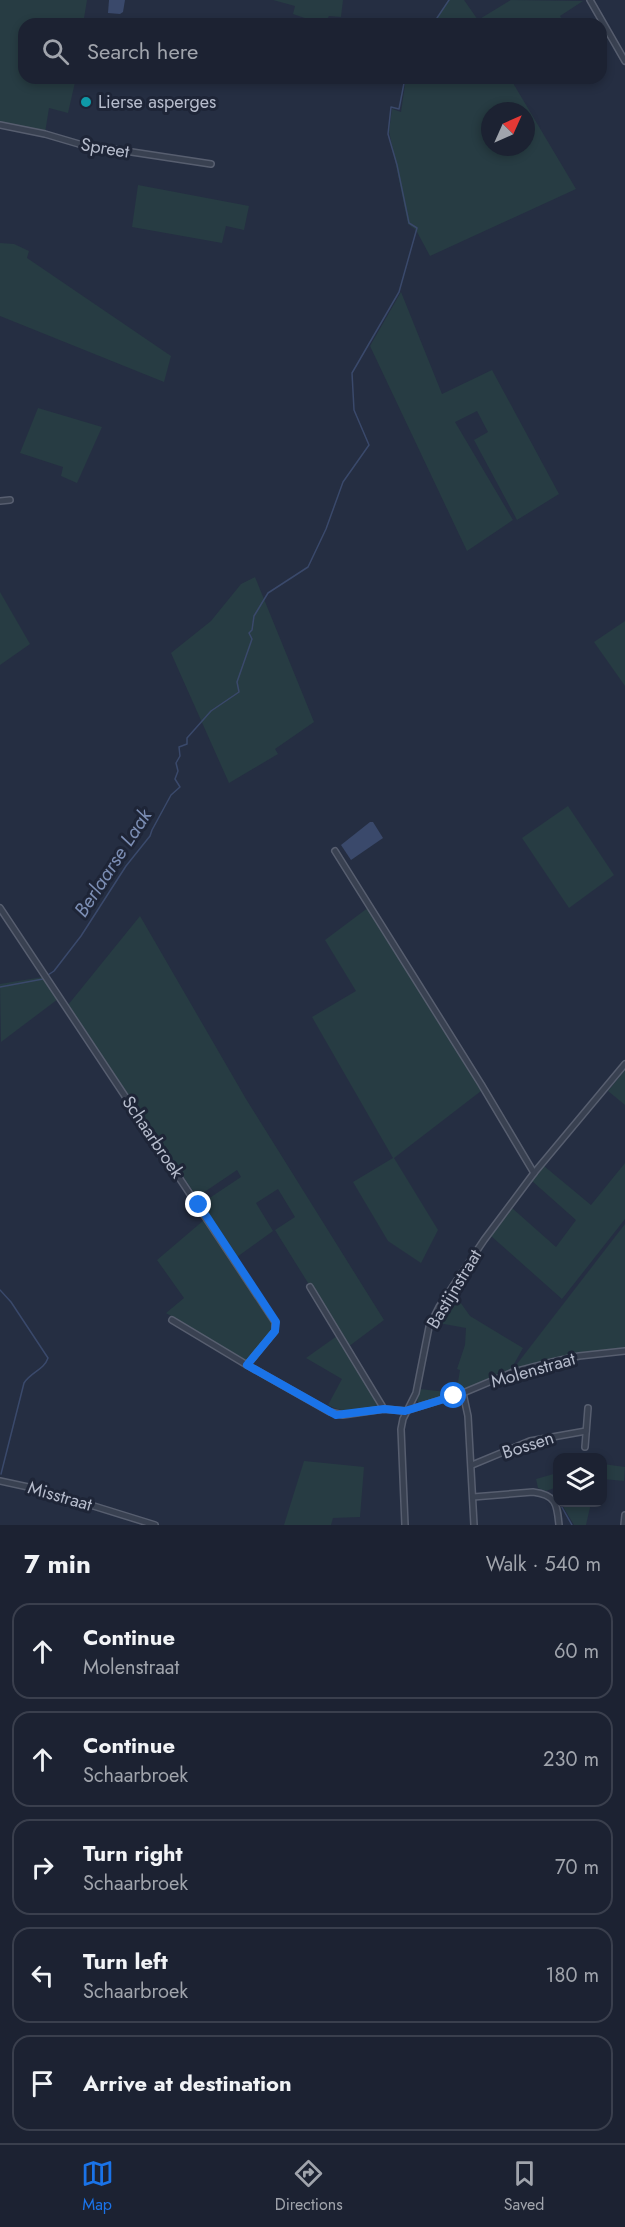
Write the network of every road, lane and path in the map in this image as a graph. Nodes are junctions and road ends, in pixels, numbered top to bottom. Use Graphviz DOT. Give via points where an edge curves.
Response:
graph roads {
  1 [pos="590,0"];
  2 [pos="600,18"];
  3 [pos="607,30"];
  4 [pos="625,61"];
  5 [pos="0,125"];
  6 [pos="211,164"];
  7 [pos="10,500"];
  8 [pos="0,501"];
  9 [pos="335,851"];
  10 [pos="0,908"];
  11 [pos="625,1064"];
  12 [pos="534,1173"];
  13 [pos="310,1287"];
  14 [pos="172,1320"];
  15 [pos="625,1351"];
  16 [pos="247,1365"];
  17 [pos="463,1393"];
  18 [pos="409,1408"];
  19 [pos="588,1408"];
  20 [pos="384,1409"];
  21 [pos="586,1431"];
  22 [pos="585,1447"];
  23 [pos="472,1465"];
  24 [pos="0,1481"];
  25 [pos="473,1497"];
  26 [pos="625,1515"];
  27 [pos="154,1525"];
  28 [pos="405,1525"];
  29 [pos="474,1525"];
  30 [pos="559,1525"];
  31 [pos="624,1525"];
  1 -- 2 [label="street"];
  3 -- 4 [label="street"];
  5 -- 6 [label="street, Spreet" via="79,144"];
  7 -- 8 [label="street"];
  9 -- 12 [label="street"];
  10 -- 16 [label="street, Schaarbroek" via="276,1322 275,1331"];
  11 -- 12 [label="street, Bastijnstraat"];
  12 -- 18 [label="street, Bastijnstraat" via="433,1317"];
  13 -- 20 [label="street"];
  14 -- 16 [label="street"];
  15 -- 17 [label="street, Molenstraat" via="579,1356 513,1372"];
  16 -- 20 [label="street" via="336,1415"];
  17 -- 18 [label="street, Molenstraat"];
  17 -- 23 [label="street"];
  18 -- 20 [label="street"];
  18 -- 28 [label="street, Bastijnstraat" via="401,1429"];
  19 -- 21 [label="street"];
  21 -- 22 [label="street"];
  21 -- 23 [label="street, Bossen" via="530,1441"];
  23 -- 25 [label="street"];
  24 -- 27 [label="street, Misstraat"];
  25 -- 29 [label="street"];
  25 -- 30 [label="street" via="542,1494 556,1504"];
  26 -- 31 [label="street"];
}
